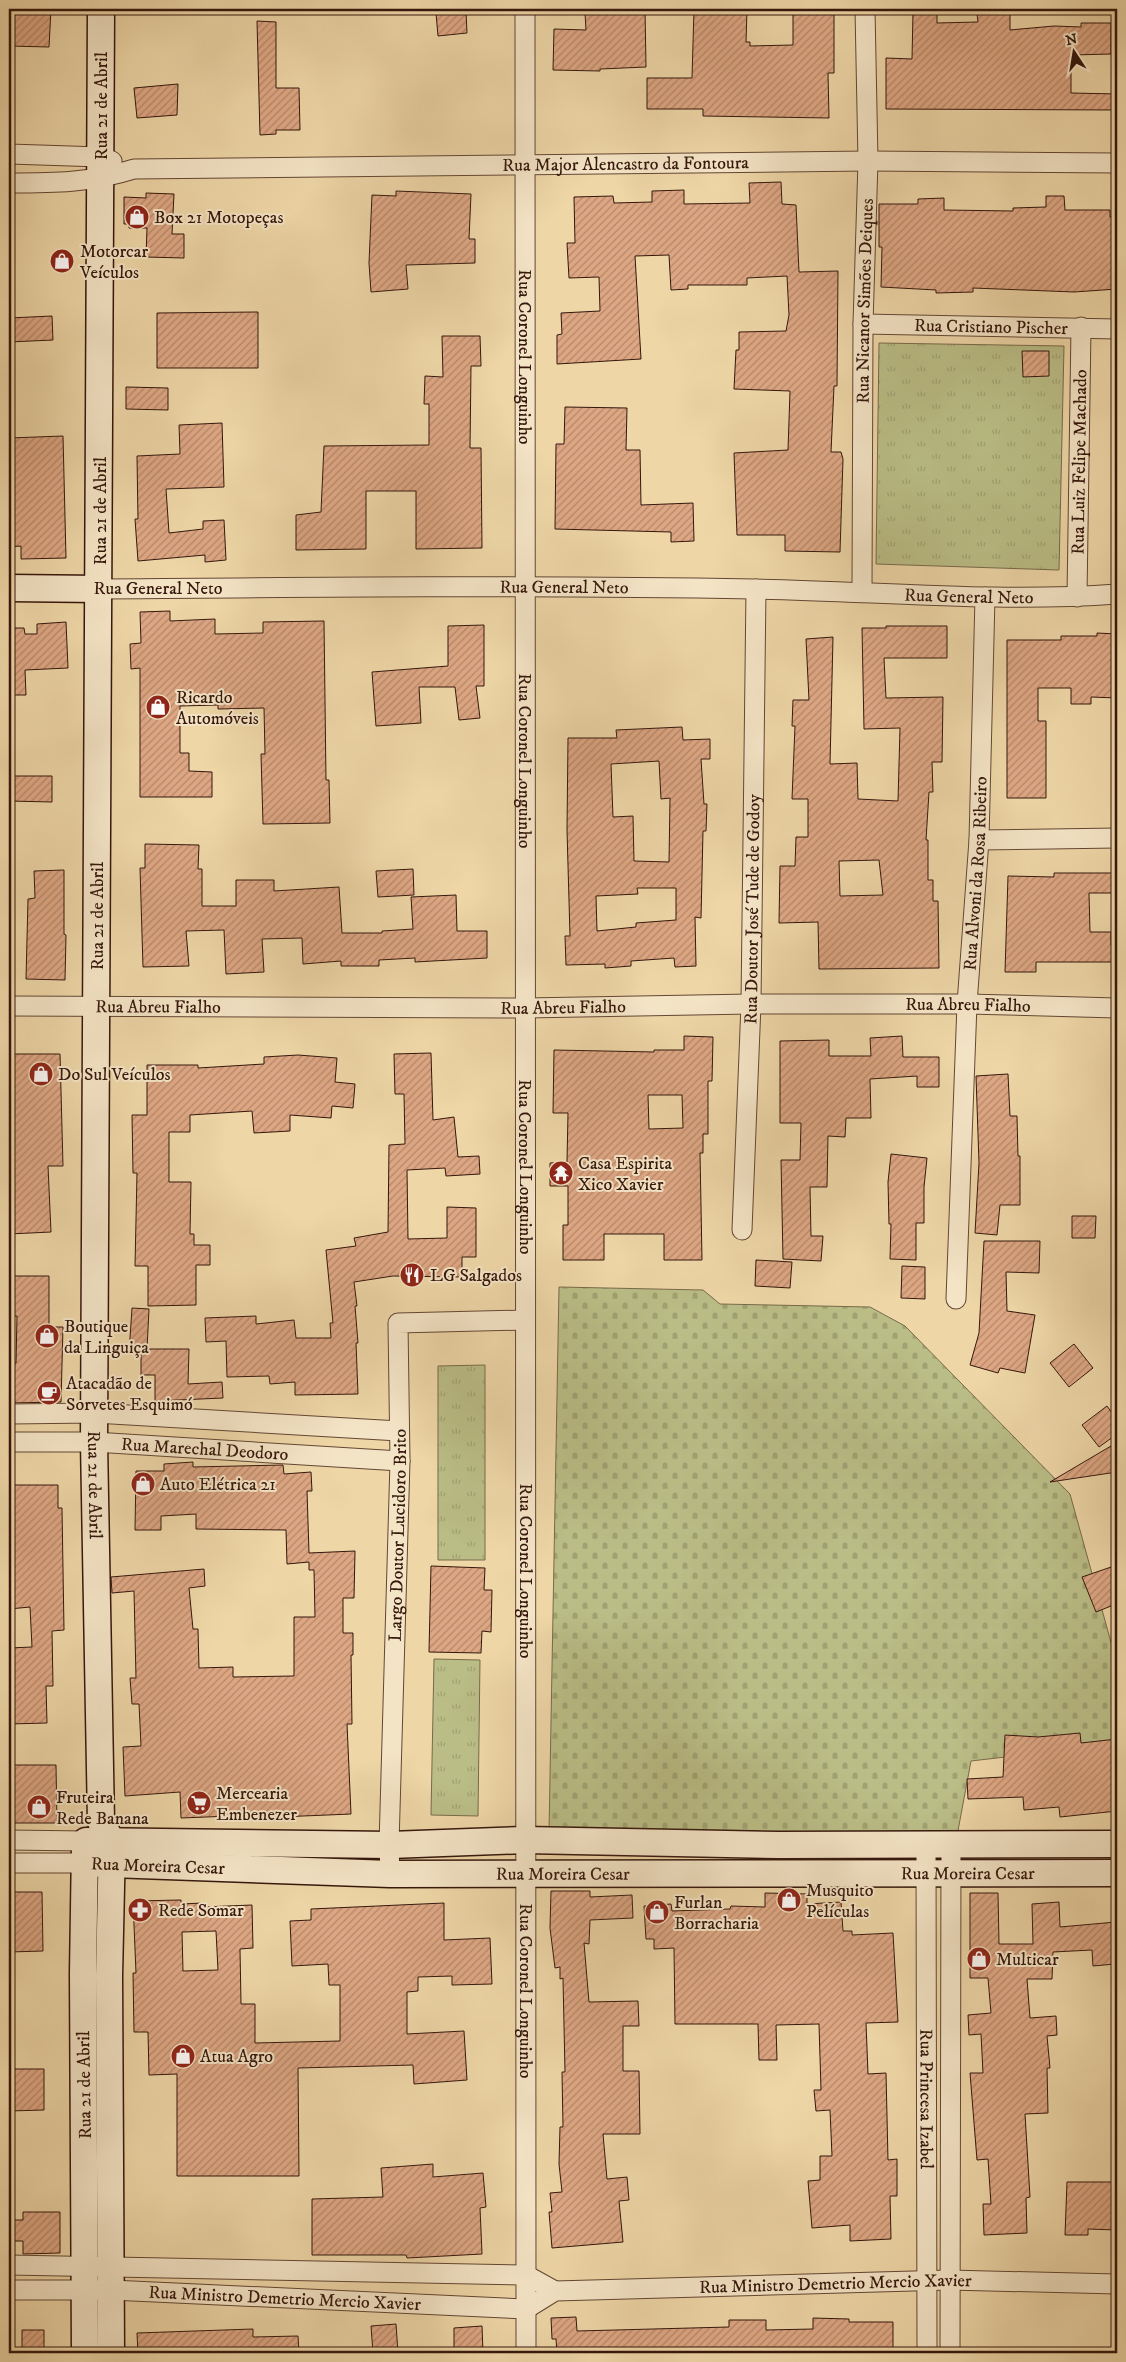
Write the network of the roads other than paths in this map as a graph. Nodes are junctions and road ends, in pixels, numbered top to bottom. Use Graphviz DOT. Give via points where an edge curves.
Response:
graph roads {
  1 [pos="101,9"];
  2 [pos="525,9"];
  3 [pos="865,9"];
  4 [pos="9,154"];
  5 [pos="868,162"];
  6 [pos="1117,163"];
  7 [pos="524,166"];
  8 [pos="101,168"];
  9 [pos="9,183"];
  10 [pos="863,324"];
  11 [pos="1082,327"];
  12 [pos="1117,329"];
  13 [pos="527,586"];
  14 [pos="9,588"];
  15 [pos="100,589"];
  16 [pos="756,589"];
  17 [pos="862,592"];
  18 [pos="1117,594"];
  19 [pos="985,597"];
  20 [pos="1076,597"];
  21 [pos="1117,838"];
  22 [pos="979,840"];
  23 [pos="751,1004"];
  24 [pos="967,1004"];
  25 [pos="9,1006"];
  26 [pos="96,1007"];
  27 [pos="525,1008"];
  28 [pos="1117,1008"];
  29 [pos="742,1230"];
  30 [pos="956,1299"];
  31 [pos="525,1320"];
  32 [pos="95,1413"];
  33 [pos="9,1414"];
  34 [pos="399,1431"];
  35 [pos="9,1442"];
  36 [pos="94,1442"];
  37 [pos="400,1461"];
  38 [pos="9,1840"];
  39 [pos="525,1840"];
  40 [pos="926,1844"];
  41 [pos="952,1844"];
  42 [pos="1117,1844"];
  43 [pos="389,1845"];
  44 [pos="99,1847"];
  45 [pos="9,1863"];
  46 [pos="925,1872"];
  47 [pos="951,1872"];
  48 [pos="1117,1873"];
  49 [pos="390,1874"];
  50 [pos="525,1874"];
  51 [pos="9,2265"];
  52 [pos="526,2275"];
  53 [pos="98,2278"];
  54 [pos="928,2280"];
  55 [pos="949,2280"];
  56 [pos="1117,2284"];
  57 [pos="9,2290"];
  58 [pos="556,2291"];
  59 [pos="526,2309"];
  60 [pos="85,2353"];
  61 [pos="111,2353"];
  62 [pos="526,2353"];
  63 [pos="927,2353"];
  64 [pos="950,2353"];
  1 -- 8 [label="street, Rua 21 de Abril"];
  2 -- 7 [label="street, Rua Coronel Longuinho"];
  3 -- 5 [label="street, Rua Nicanor Simões Deiques"];
  4 -- 8 [label="street, Rua Major Alencastro da Fontoura"];
  5 -- 6 [label="street, Rua Major Alencastro da Fontoura"];
  5 -- 7 [label="street, Rua Major Alencastro da Fontoura"];
  5 -- 10 [label="street, Rua Nicanor Simões Deiques"];
  7 -- 8 [label="street, Rua Major Alencastro da Fontoura"];
  7 -- 13 [label="street, Rua Coronel Longuinho"];
  8 -- 9 [label="street, Rua Major Alencastro da Fontoura" via="48,183"];
  8 -- 15 [label="street, Rua 21 de Abril"];
  10 -- 11 [label="street, Rua Cristiano Pischer"];
  10 -- 17 [label="street, Rua Nicanor Simões Deiques"];
  11 -- 12 [label="street, Rua Cristiano Pischer"];
  11 -- 20 [label="street, Rua Luiz Felipe Machado"];
  13 -- 15 [label="street, Rua General Neto"];
  13 -- 16 [label="street, Rua General Neto"];
  13 -- 27 [label="street, Rua Coronel Longuinho"];
  14 -- 15 [label="street, Rua General Neto"];
  15 -- 26 [label="street, Rua 21 de Abril"];
  16 -- 17 [label="street, Rua General Neto"];
  16 -- 23 [label="street, Rua Doutor José Tude de Godoy"];
  17 -- 19 [label="street, Rua General Neto"];
  18 -- 20 [label="street, Rua General Neto"];
  19 -- 20 [label="street, Rua General Neto"];
  19 -- 22 [label="street, Rua Alvoni da Rosa Ribeiro"];
  21 -- 22 [label="street"];
  22 -- 24 [label="street, Rua Alvoni da Rosa Ribeiro"];
  23 -- 24 [label="street, Rua Abreu Fialho"];
  23 -- 27 [label="street, Rua Abreu Fialho"];
  23 -- 29 [label="street, Rua Doutor José Tude de Godoy"];
  24 -- 28 [label="street, Rua Abreu Fialho"];
  24 -- 30 [label="street, Rua Alvoni da Rosa Ribeiro"];
  25 -- 26 [label="street, Rua Abreu Fialho"];
  26 -- 27 [label="street, Rua Abreu Fialho"];
  26 -- 32 [label="street, Rua 21 de Abril"];
  27 -- 31 [label="street, Rua Coronel Longuinho"];
  31 -- 34 [label="street, Largo Doutor Lucidoro Brito" via="398,1323"];
  31 -- 39 [label="street, Rua Coronel Longuinho"];
  32 -- 33 [label="street, Rua Marechal Deodoro"];
  32 -- 34 [label="street, Rua Marechal Deodoro"];
  32 -- 36 [label="street, Rua 21 de Abril"];
  34 -- 37 [label="street, Largo Doutor Lucidoro Brito"];
  35 -- 36 [label="street, Rua Marechal Deodoro"];
  36 -- 37 [label="street, Rua Marechal Deodoro"];
  36 -- 44 [label="street, Rua 21 de Abril"];
  37 -- 43 [label="street, Largo Doutor Lucidoro Brito"];
  38 -- 44 [label="street, Rua Moreira Cesar"];
  39 -- 40 [label="street, Rua Moreira Cesar"];
  39 -- 43 [label="street, Rua Moreira Cesar"];
  39 -- 50 [label="street, Rua Coronel Longuinho"];
  40 -- 41 [label="street, Rua Moreira Cesar"];
  40 -- 46 [label="street, Rua Princesa Izabel"];
  41 -- 42 [label="street, Rua Moreira Cesar"];
  41 -- 47 [label="street, Rua Princesa Izabel"];
  43 -- 44 [label="street, Rua Moreira Cesar"];
  43 -- 49 [label="street, Largo Doutor Lucidoro Brito"];
  44 -- 45 [label="street, Rua Moreira Cesar"];
  44 -- 49 [label="street, Rua Moreira Cesar"];
  44 -- 53 [label="street, Rua 21 de Abril"];
  46 -- 47 [label="street, Rua Moreira Cesar"];
  46 -- 50 [label="street, Rua Moreira Cesar"];
  46 -- 54 [label="street, Rua Princesa Izabel"];
  47 -- 48 [label="street, Rua Moreira Cesar"];
  47 -- 55 [label="street, Rua Princesa Izabel"];
  49 -- 50 [label="street, Rua Moreira Cesar"];
  50 -- 52 [label="street, Rua Coronel Longuinho"];
  51 -- 53 [label="street, Rua Ministro Demetrio Mercio Xavier"];
  52 -- 53 [label="street, Rua Ministro Demetrio Mercio Xavier"];
  52 -- 58 [label="street, Rua Ministro Demetrio Mercio Xavier"];
  52 -- 59 [label="street, Rua Coronel Longuinho"];
  53 -- 57 [label="street, Rua Ministro Demetrio Mercio Xavier"];
  53 -- 59 [label="street, Rua Ministro Demetrio Mercio Xavier"];
  53 -- 60 [label="street, Rua 21 de Abril"];
  53 -- 61 [label="street, Rua 21 de Abril"];
  54 -- 55 [label="street, Rua Ministro Demetrio Mercio Xavier"];
  54 -- 58 [label="street, Rua Ministro Demetrio Mercio Xavier"];
  54 -- 63 [label="street, Rua Princesa Izabel"];
  55 -- 56 [label="street, Rua Ministro Demetrio Mercio Xavier"];
  55 -- 64 [label="street, Rua Princesa Izabel"];
  58 -- 59 [label="street, Rua Ministro Demetrio Mercio Xavier"];
  59 -- 62 [label="street, Rua Coronel Longuinho"];
}
